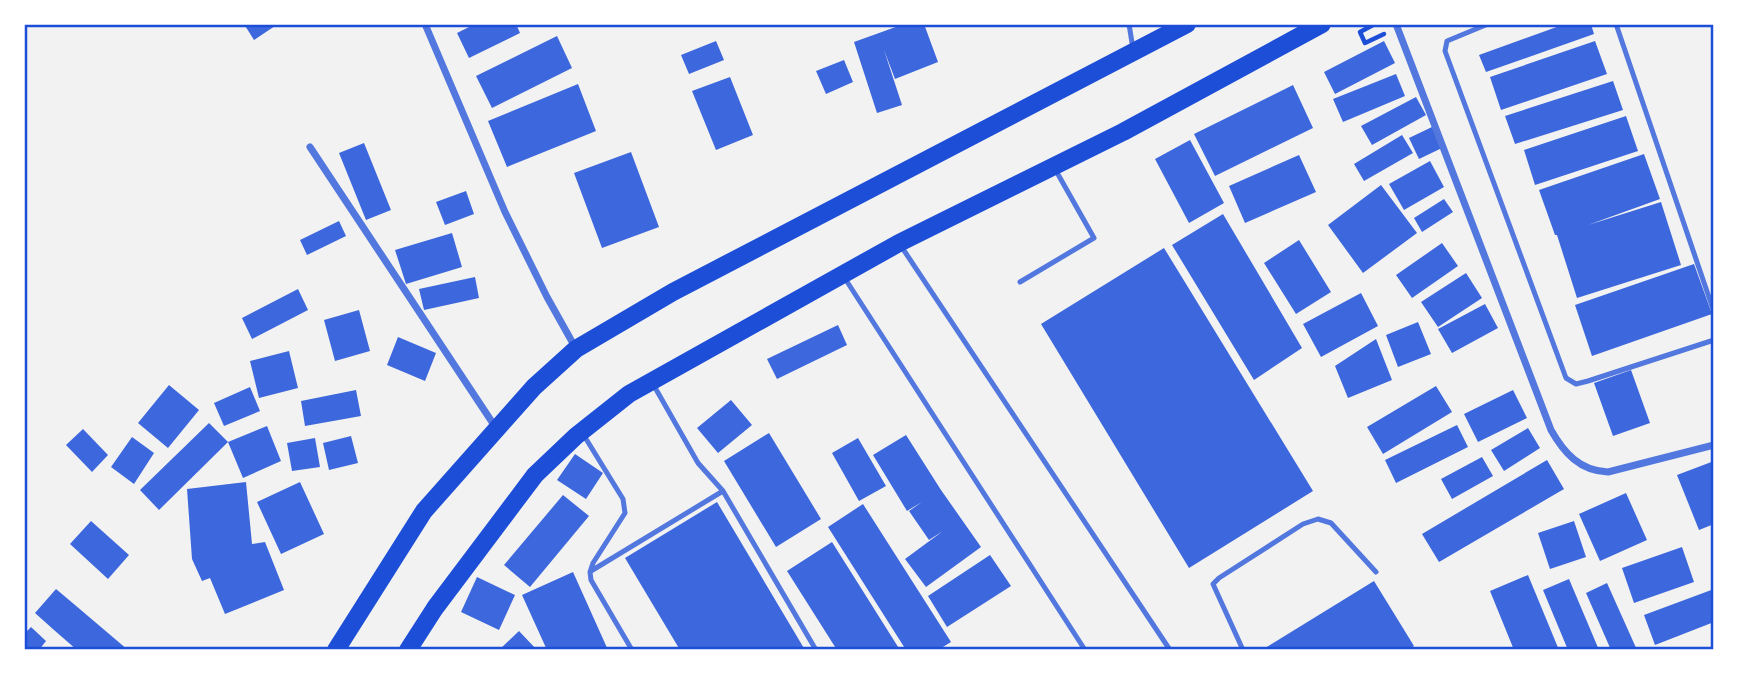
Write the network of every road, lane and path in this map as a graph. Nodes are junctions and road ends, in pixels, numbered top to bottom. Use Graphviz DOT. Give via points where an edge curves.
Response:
graph roads {
  1 [pos="425,24"];
  2 [pos="1129,24"];
  3 [pos="1187,24"];
  4 [pos="1322,24"];
  5 [pos="1375,24"];
  6 [pos="1488,24"];
  7 [pos="1616,24"];
  8 [pos="1396,26"];
  9 [pos="1472,27"];
  10 [pos="1133,54"];
  11 [pos="310,147"];
  12 [pos="1054,166"];
  13 [pos="899,243"];
  14 [pos="843,275"];
  15 [pos="1020,282"];
  16 [pos="1713,312"];
  17 [pos="1713,340"];
  18 [pos="576,349"];
  19 [pos="651,381"];
  20 [pos="496,429"];
  21 [pos="581,432"];
  22 [pos="1713,445"];
  23 [pos="723,491"];
  24 [pos="590,572"];
  25 [pos="1376,572"];
  26 [pos="336,649"];
  27 [pos="408,649"];
  28 [pos="632,649"];
  29 [pos="816,649"];
  30 [pos="1085,649"];
  31 [pos="1170,649"];
  32 [pos="1243,649"];
  1 -- 18 [label="street" via="505,212"];
  2 -- 10 [label="lane"];
  3 -- 10 [label="main road"];
  4 -- 12 [label="main road"];
  5 -- 8 [label="path" via="1360,32 1365,43"];
  6 -- 9 [label="lane"];
  7 -- 16 [label="lane"];
  8 -- 22 [label="street" via="1558,443 1581,466 1595,472"];
  9 -- 17 [label="lane" via="1447,41 1445,51 1566,378 1576,384 1588,381"];
  10 -- 18 [label="main road" via="673,292"];
  11 -- 20 [label="street"];
  12 -- 13 [label="main road"];
  12 -- 15 [label="lane" via="1094,238"];
  13 -- 14 [label="main road"];
  13 -- 31 [label="lane"];
  14 -- 19 [label="main road"];
  14 -- 30 [label="lane"];
  18 -- 20 [label="main road"];
  19 -- 21 [label="main road"];
  19 -- 23 [label="lane" via="698,463"];
  20 -- 26 [label="main road" via="424,511"];
  21 -- 24 [label="lane" via="625,506"];
  21 -- 27 [label="main road" via="535,475 505,512"];
  23 -- 24 [label="lane"];
  23 -- 29 [label="lane"];
  24 -- 28 [label="lane"];
  25 -- 32 [label="lane" via="1331,523 1318,519 1303,524 1213,584"];
}
